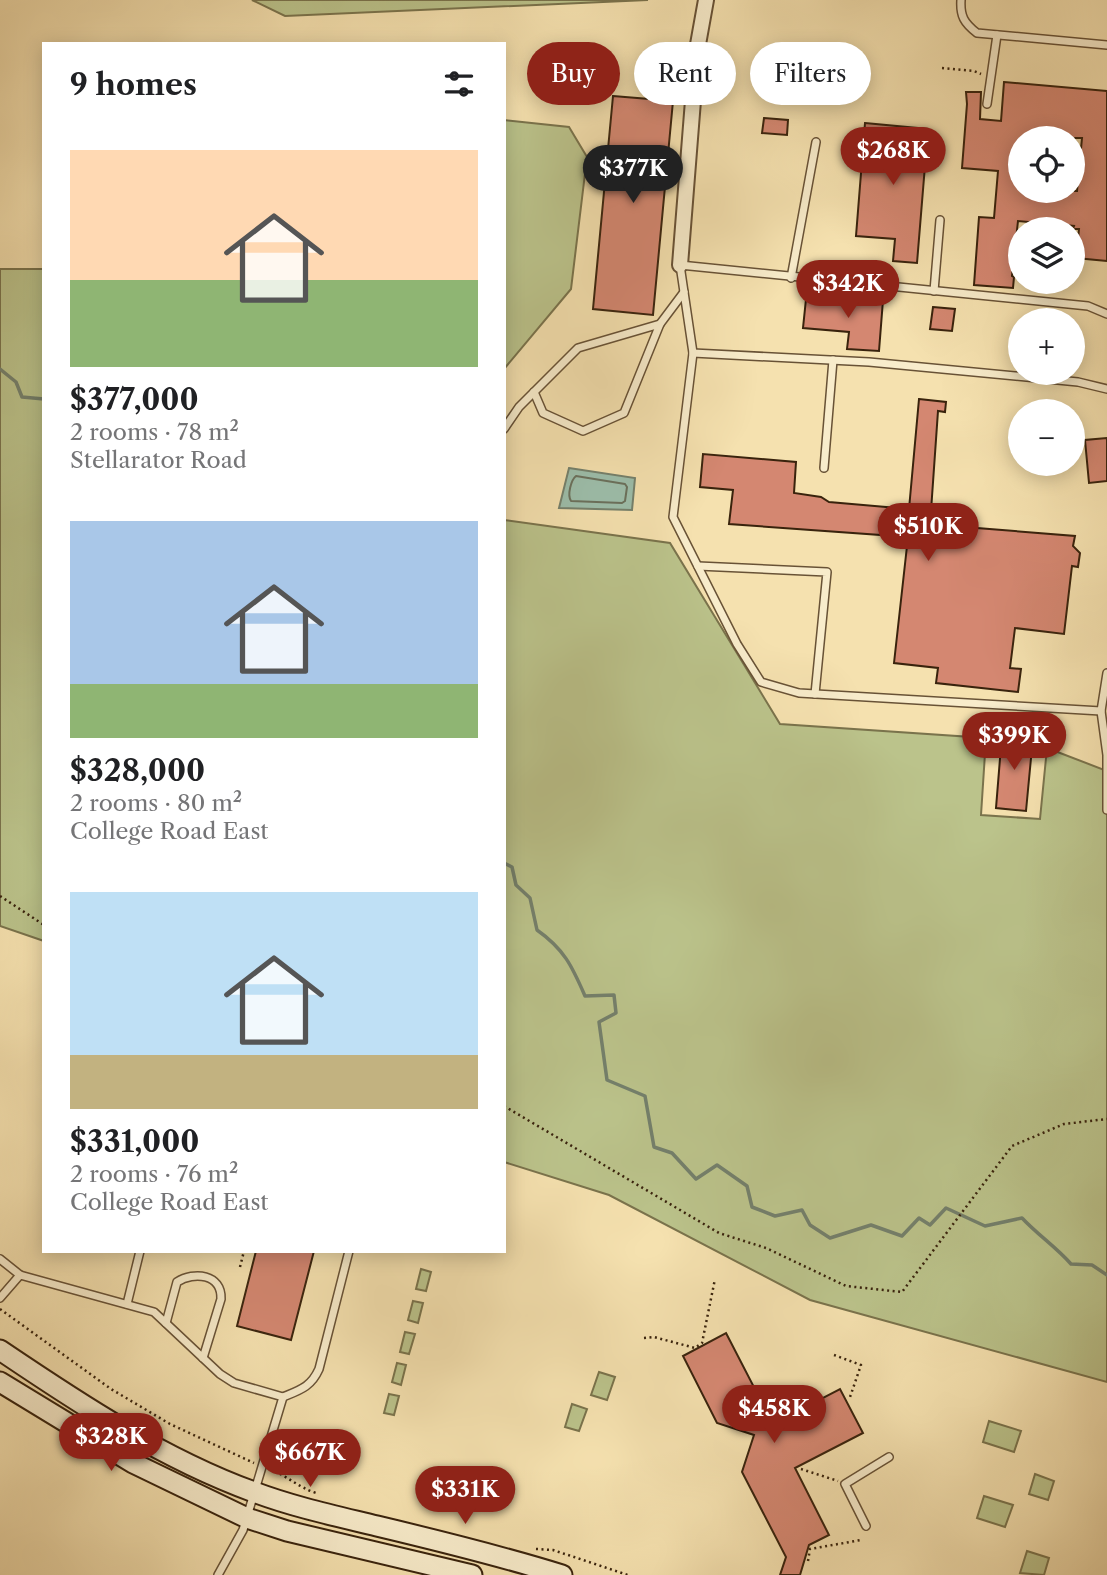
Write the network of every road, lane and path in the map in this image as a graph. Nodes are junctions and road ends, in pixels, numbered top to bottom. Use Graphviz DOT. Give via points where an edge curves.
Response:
graph roads {
  1 [pos="706,0"];
  2 [pos="961,0"];
  3 [pos="996,35"];
  4 [pos="1107,45"];
  5 [pos="942,68"];
  6 [pos="991,78"];
  7 [pos="987,104"];
  8 [pos="816,142"];
  9 [pos="940,220"];
  10 [pos="680,265"];
  11 [pos="792,278"];
  12 [pos="934,291"];
  13 [pos="684,292"];
  14 [pos="1107,314"];
  15 [pos="660,324"];
  16 [pos="693,353"];
  17 [pos="833,360"];
  18 [pos="1107,389"];
  19 [pos="534,392"];
  20 [pos="506,426"];
  21 [pos="824,468"];
  22 [pos="698,566"];
  23 [pos="1107,673"];
  24 [pos="815,694"];
  25 [pos="1101,710"];
  26 [pos="1107,810"];
  27 [pos="0,896"];
  28 [pos="42,924"];
  29 [pos="506,1108"];
  30 [pos="1107,1119"];
  31 [pos="140,1253"];
  32 [pos="244,1253"];
  33 [pos="348,1253"];
  34 [pos="0,1259"];
  35 [pos="240,1267"];
  36 [pos="20,1275"];
  37 [pos="715,1279"];
  38 [pos="0,1298"];
  39 [pos="127,1304"];
  40 [pos="0,1309"];
  41 [pos="166,1323"];
  42 [pos="644,1338"];
  43 [pos="0,1350"];
  44 [pos="834,1355"];
  45 [pos="202,1358"];
  46 [pos="0,1382"];
  47 [pos="283,1397"];
  48 [pos="849,1400"];
  49 [pos="889,1457"];
  50 [pos="263,1466"];
  51 [pos="801,1469"];
  52 [pos="845,1484"];
  53 [pos="255,1492"];
  54 [pos="325,1496"];
  55 [pos="247,1518"];
  56 [pos="866,1526"];
  57 [pos="861,1540"];
  58 [pos="532,1549"];
  59 [pos="807,1561"];
  60 [pos="218,1575"];
  61 [pos="472,1575"];
  62 [pos="562,1575"];
  63 [pos="628,1575"];
  1 -- 10 [label="street" via="697,50"];
  2 -- 3 [label="lane" via="965,24 977,33"];
  3 -- 4 [label="lane"];
  3 -- 6 [label="lane"];
  5 -- 6 [label="path"];
  6 -- 7 [label="lane"];
  8 -- 11 [label="lane"];
  9 -- 12 [label="lane"];
  10 -- 11 [label="lane"];
  10 -- 13 [label="lane"];
  11 -- 12 [label="lane"];
  12 -- 14 [label="lane" via="1088,306"];
  13 -- 15 [label="lane"];
  13 -- 16 [label="lane"];
  15 -- 19 [label="lane" via="578,348"];
  15 -- 19 [label="lane" via="624,413 583,430 543,413"];
  16 -- 17 [label="lane"];
  16 -- 22 [label="lane" via="673,517"];
  17 -- 18 [label="lane" via="1078,382"];
  17 -- 21 [label="lane"];
  19 -- 20 [label="lane"];
  22 -- 24 [label="lane" via="761,682"];
  22 -- 24 [label="lane" via="827,572"];
  23 -- 25 [label="lane"];
  24 -- 25 [label="lane"];
  25 -- 26 [label="lane"];
  27 -- 28 [label="path"];
  29 -- 30 [label="path" via="719,1233 766,1248 846,1286 902,1293 1012,1146 1064,1124"];
  31 -- 39 [label="lane"];
  32 -- 35 [label="path"];
  33 -- 47 [label="lane" via="314,1381"];
  34 -- 36 [label="lane"];
  36 -- 38 [label="lane"];
  36 -- 39 [label="lane"];
  37 -- 42 [label="path" via="702,1343 695,1348"];
  39 -- 41 [label="lane" via="153,1311"];
  40 -- 50 [label="path" via="111,1389 170,1424"];
  41 -- 45 [label="lane"];
  41 -- 45 [label="lane" via="177,1282 201,1275 216,1283 221,1299"];
  43 -- 53 [label="street" via="123,1429 207,1473"];
  44 -- 48 [label="path" via="861,1365"];
  45 -- 47 [label="lane" via="234,1383"];
  46 -- 55 [label="street" via="133,1463"];
  47 -- 50 [label="lane"];
  49 -- 52 [label="lane"];
  50 -- 53 [label="lane"];
  50 -- 54 [label="path"];
  51 -- 52 [label="path"];
  52 -- 56 [label="lane"];
  53 -- 55 [label="lane"];
  53 -- 62 [label="street"];
  55 -- 60 [label="lane"];
  55 -- 61 [label="street"];
  57 -- 59 [label="path" via="810,1549"];
  58 -- 63 [label="path" via="553,1550"];
}
